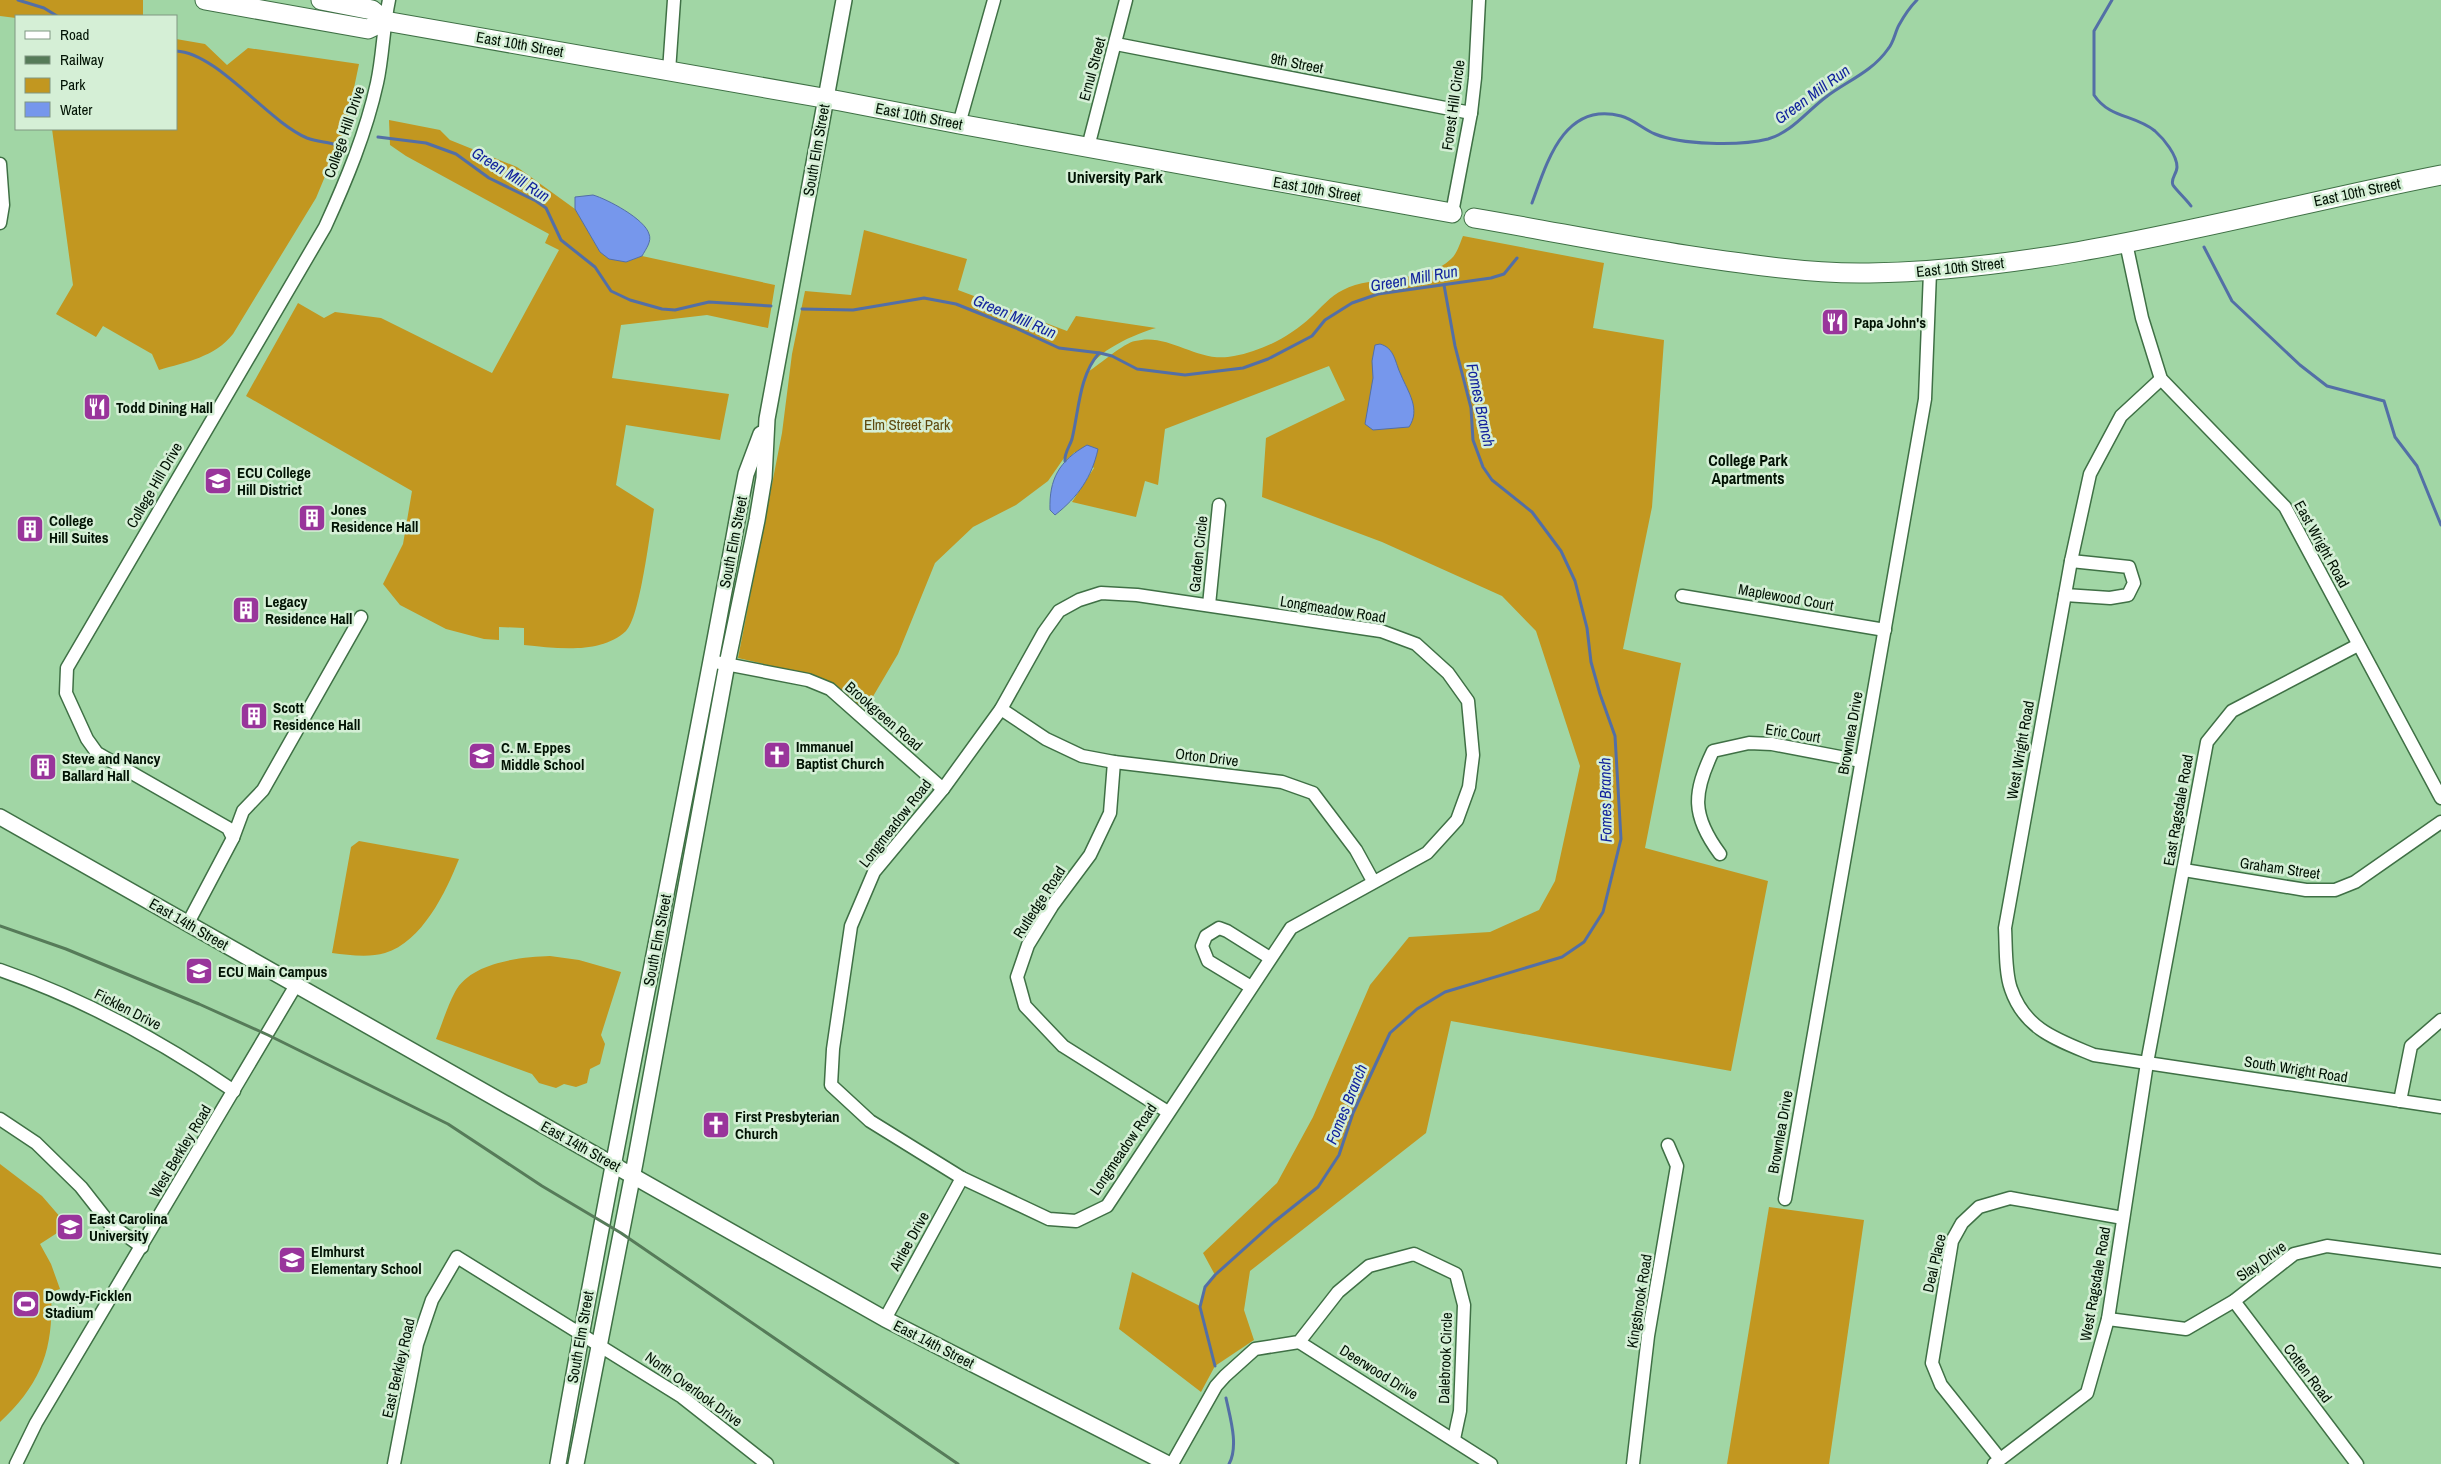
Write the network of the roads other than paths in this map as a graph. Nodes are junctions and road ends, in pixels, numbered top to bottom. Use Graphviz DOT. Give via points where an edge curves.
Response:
graph roads {
  1 [pos="205,0"];
  2 [pos="321,0"];
  3 [pos="389,0"];
  4 [pos="674,0"];
  5 [pos="844,0"];
  6 [pos="994,0"];
  7 [pos="1126,0"];
  8 [pos="1478,0"];
  9 [pos="385,21"];
  10 [pos="1116,44"];
  11 [pos="669,71"];
  12 [pos="826,98"];
  13 [pos="1471,113"];
  14 [pos="959,124"];
  15 [pos="1088,147"];
  16 [pos="0,164"];
  17 [pos="2441,175"];
  18 [pos="1452,213"];
  19 [pos="1474,218"];
  20 [pos="0,223"];
  21 [pos="2126,243"];
  22 [pos="1930,272"];
  23 [pos="2161,379"];
  24 [pos="767,418"];
  25 [pos="746,474"];
  26 [pos="764,478"];
  27 [pos="1219,505"];
  28 [pos="738,515"];
  29 [pos="757,520"];
  30 [pos="2071,561"];
  31 [pos="2065,595"];
  32 [pos="1682,596"];
  33 [pos="1209,606"];
  34 [pos="361,617"];
  35 [pos="1885,630"];
  36 [pos="2358,645"];
  37 [pos="710,661"];
  38 [pos="727,664"];
  39 [pos="1001,709"];
  40 [pos="692,755"];
  41 [pos="711,760"];
  42 [pos="1861,761"];
  43 [pos="1114,762"];
  44 [pos="943,789"];
  45 [pos="2441,798"];
  46 [pos="0,817"];
  47 [pos="2441,822"];
  48 [pos="233,838"];
  49 [pos="1720,854"];
  50 [pos="2184,870"];
  51 [pos="1373,881"];
  52 [pos="662,917"];
  53 [pos="679,919"];
  54 [pos="188,923"];
  55 [pos="1270,958"];
  56 [pos="0,970"];
  57 [pos="296,985"];
  58 [pos="1251,987"];
  59 [pos="2441,1020"];
  60 [pos="637,1040"];
  61 [pos="657,1043"];
  62 [pos="2147,1063"];
  63 [pos="234,1091"];
  64 [pos="2400,1101"];
  65 [pos="2441,1106"];
  66 [pos="1168,1112"];
  67 [pos="0,1118"];
  68 [pos="1668,1145"];
  69 [pos="612,1164"];
  70 [pos="632,1174"];
  71 [pos="962,1178"];
  72 [pos="1785,1199"];
  73 [pos="2123,1218"];
  74 [pos="142,1247"];
  75 [pos="457,1257"];
  76 [pos="2441,1260"];
  77 [pos="2234,1301"];
  78 [pos="885,1319"];
  79 [pos="2108,1319"];
  80 [pos="581,1332"];
  81 [pos="1299,1342"];
  82 [pos="599,1344"];
  83 [pos="1454,1439"];
  84 [pos="1997,1462"];
  85 [pos="16,1464"];
  86 [pos="394,1464"];
  87 [pos="558,1464"];
  88 [pos="576,1464"];
  89 [pos="766,1464"];
  90 [pos="1168,1464"];
  91 [pos="1172,1464"];
  92 [pos="1490,1464"];
  93 [pos="1633,1464"];
  94 [pos="2357,1464"];
  1 -- 9 [label="main road, East 10th Street" via="368,29"];
  2 -- 9 [label="main road, East 10th Street" via="372,10"];
  3 -- 9 [label="street, College Hill Drive"];
  4 -- 11 [label="street"];
  5 -- 12 [label="street, South Elm Street"];
  6 -- 14 [label="street"];
  7 -- 10 [label="street, Ernul Street"];
  8 -- 13 [label="street, Forest Hill Circle"];
  9 -- 11 [label="main road, East 10th Street"];
  9 -- 48 [label="street, College Hill Drive" via="382,61 364,129 325,227 67,668 66,693 97,754 228,828"];
  10 -- 13 [label="street, 9th Street"];
  10 -- 15 [label="street, Ernul Street"];
  11 -- 12 [label="main road, East 10th Street"];
  12 -- 14 [label="main road, East 10th Street"];
  12 -- 24 [label="street, South Elm Street"];
  13 -- 18 [label="street, Forest Hill Circle"];
  14 -- 15 [label="main road, East 10th Street"];
  15 -- 18 [label="main road, East 10th Street"];
  16 -- 20 [label="street" via="3,205"];
  17 -- 21 [label="main road, East 10th Street"];
  19 -- 22 [label="main road, East 10th Street" via="1781,269 1866,274"];
  21 -- 22 [label="main road, East 10th Street"];
  21 -- 23 [label="street, East Wright Road" via="2142,318"];
  22 -- 35 [label="street, Brownlea Drive" via="1925,399"];
  23 -- 30 [label="street, West Wright Road" via="2121,416 2090,474"];
  23 -- 36 [label="street, East Wright Road" via="2285,506"];
  24 -- 25 [label="street, South Elm Street"];
  24 -- 26 [label="street, South Elm Street"];
  25 -- 26 [label="street"];
  25 -- 28 [label="street, South Elm Street"];
  26 -- 29 [label="street, South Elm Street"];
  27 -- 33 [label="street, Garden Circle"];
  28 -- 29 [label="street"];
  28 -- 37 [label="street, South Elm Street"];
  29 -- 38 [label="street, South Elm Street"];
  30 -- 31 [label="street, West Wright Road"];
  30 -- 31 [label="street" via="2129,567 2134,583 2128,595 2110,598"];
  31 -- 62 [label="street, West Wright Road" via="2005,928 2010,988 2025,1017 2052,1038 2094,1055"];
  32 -- 35 [label="street, Maplewood Court"];
  33 -- 39 [label="street, Longmeadow Road" via="1101,593 1079,600 1059,611"];
  33 -- 51 [label="street, Longmeadow Road" via="1381,631 1416,644 1448,673 1468,701 1473,755 1470,787 1457,820 1427,853"];
  34 -- 48 [label="street" via="263,790 243,811"];
  35 -- 42 [label="street, Brownlea Drive"];
  36 -- 45 [label="street, East Wright Road"];
  36 -- 50 [label="street, East Ragsdale Road" via="2232,711 2207,742"];
  37 -- 38 [label="street, Brookgreen Road"];
  37 -- 40 [label="street, South Elm Street"];
  38 -- 41 [label="street, South Elm Street"];
  38 -- 44 [label="street, Brookgreen Road" via="808,680 830,689"];
  39 -- 43 [label="street, Orton Drive" via="1046,739 1082,756"];
  39 -- 44 [label="street, Longmeadow Road"];
  40 -- 41 [label="street"];
  40 -- 52 [label="street, South Elm Street"];
  41 -- 53 [label="street, South Elm Street"];
  42 -- 49 [label="street, Eric Court" via="1772,744 1749,743 1713,751 1702,775 1697,805 1705,834"];
  42 -- 72 [label="street, Brownlea Drive"];
  43 -- 51 [label="street, Orton Drive" via="1282,782 1313,793 1356,850"];
  43 -- 66 [label="street, Rutledge Road" via="1110,813 1090,855 1028,945 1017,976 1025,1006 1063,1046"];
  44 -- 71 [label="street, Longmeadow Road" via="874,872 851,926 833,1049 831,1085 870,1121"];
  46 -- 54 [label="street, East 14th Street"];
  47 -- 50 [label="street, Graham Street" via="2356,882 2335,890 2306,890"];
  48 -- 54 [label="street"];
  50 -- 62 [label="street, East Ragsdale Road"];
  51 -- 55 [label="street, Longmeadow Road" via="1291,928"];
  52 -- 53 [label="street"];
  52 -- 60 [label="street, South Elm Street"];
  53 -- 61 [label="street, South Elm Street"];
  54 -- 57 [label="street, East 14th Street"];
  55 -- 58 [label="street, Longmeadow Road"];
  55 -- 58 [label="street" via="1219,928 1206,936 1202,946 1208,961"];
  56 -- 63 [label="street, Ficklen Drive" via="95,1009 154,1039"];
  57 -- 63 [label="street, West Berkley Road"];
  57 -- 69 [label="street, East 14th Street"];
  58 -- 66 [label="street, Longmeadow Road"];
  59 -- 64 [label="street" via="2411,1046"];
  60 -- 61 [label="street"];
  60 -- 69 [label="street, South Elm Street"];
  61 -- 70 [label="street, South Elm Street"];
  62 -- 64 [label="street, South Wright Road"];
  62 -- 73 [label="street, West Ragsdale Road"];
  63 -- 74 [label="street, West Berkley Road"];
  64 -- 65 [label="street, South Wright Road"];
  66 -- 71 [label="street, Longmeadow Road" via="1107,1206 1076,1221 1049,1218"];
  67 -- 74 [label="street" via="36,1143 69,1175 110,1224"];
  68 -- 93 [label="street, Kingsbrook Road" via="1677,1166 1648,1336"];
  69 -- 70 [label="street, East 14th Street"];
  69 -- 80 [label="street, South Elm Street"];
  70 -- 78 [label="street, East 14th Street"];
  70 -- 82 [label="street, South Elm Street"];
  71 -- 78 [label="street, Airlee Drive"];
  73 -- 79 [label="street, West Ragsdale Road"];
  73 -- 84 [label="street, Deal Place" via="2010,1198 1979,1206 1962,1223 1952,1241 1932,1363 1941,1385"];
  74 -- 85 [label="street, West Berkley Road" via="32,1429"];
  75 -- 80 [label="street, North Overlook Drive"];
  75 -- 86 [label="street, East Berkley Road" via="432,1300 417,1344"];
  76 -- 77 [label="street, Slay Drive" via="2327,1246 2294,1254"];
  77 -- 79 [label="street, Slay Drive" via="2186,1329"];
  77 -- 94 [label="street, Cotten Road"];
  78 -- 90 [label="street, East 14th Street"];
  79 -- 84 [label="street, West Ragsdale Road" via="2087,1393"];
  80 -- 82 [label="street, North Overlook Drive"];
  80 -- 87 [label="street, South Elm Street"];
  81 -- 83 [label="street, Deerwood Drive"];
  81 -- 83 [label="street, Dalebrook Circle" via="1338,1292 1369,1266 1414,1254 1456,1274 1464,1305 1460,1411"];
  81 -- 91 [label="street" via="1255,1349 1225,1376 1216,1386"];
  82 -- 88 [label="street, South Elm Street"];
  82 -- 89 [label="street, North Overlook Drive" via="682,1397"];
  83 -- 92 [label="street, Deerwood Drive"];
}
